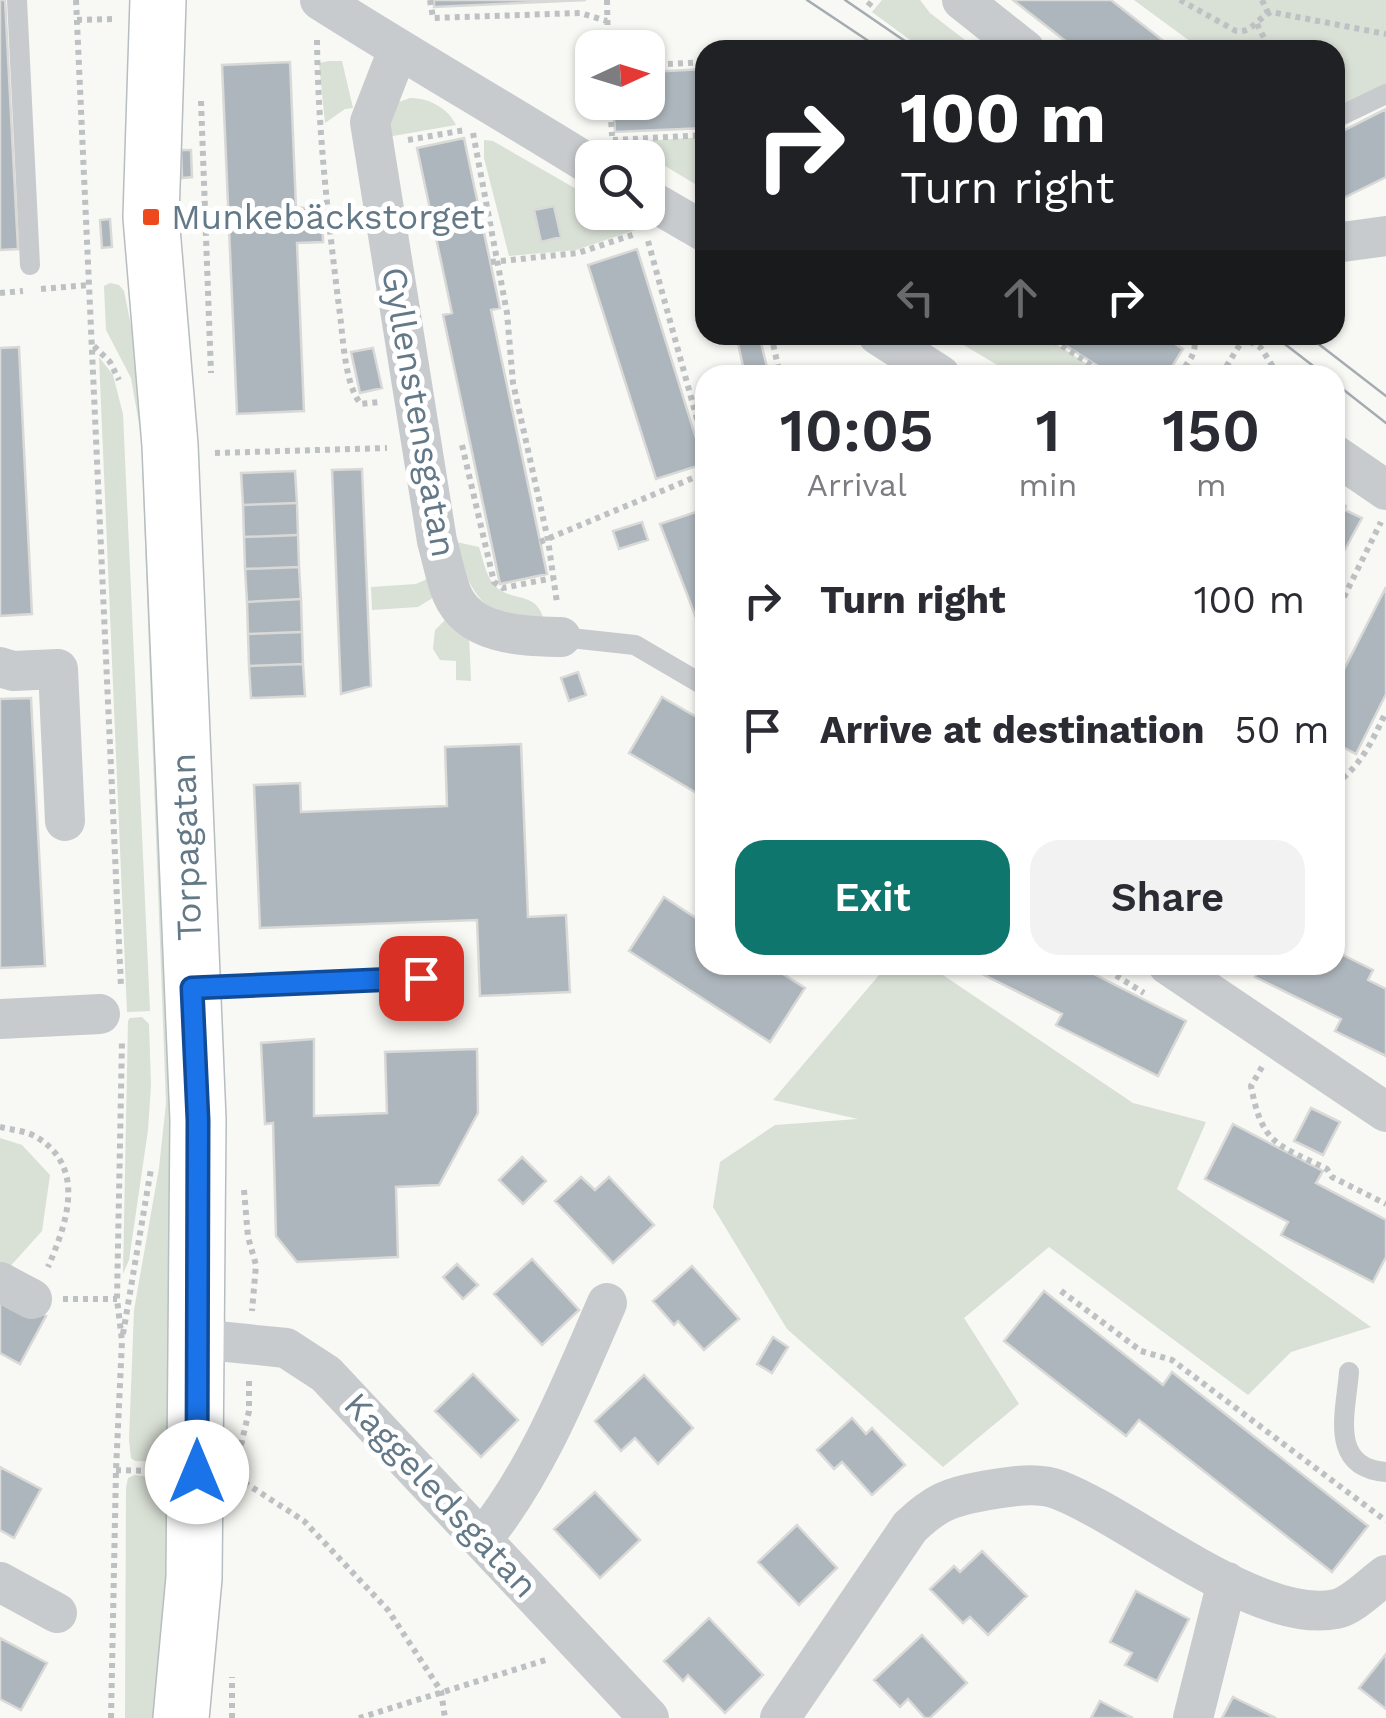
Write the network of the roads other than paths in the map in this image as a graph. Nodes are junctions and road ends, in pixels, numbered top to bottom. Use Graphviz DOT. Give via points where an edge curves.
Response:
graph roads {
  1 [pos="17,0"];
  2 [pos="121,0"];
  3 [pos="158,0"];
  4 [pos="962,0"];
  5 [pos="318,19"];
  6 [pos="1012,40"];
  7 [pos="398,50"];
  8 [pos="1386,94"];
  9 [pos="1345,114"];
  10 [pos="575,140"];
  11 [pos="665,209"];
  12 [pos="151,217"];
  13 [pos="695,226"];
  14 [pos="1386,236"];
  15 [pos="1345,242"];
  16 [pos="30,265"];
  17 [pos="894,345"];
  18 [pos="924,365"];
  19 [pos="1345,462"];
  20 [pos="1386,490"];
  21 [pos="562,637"];
  22 [pos="0,667"];
  23 [pos="695,680"];
  24 [pos="65,820"];
  25 [pos="1183,975"];
  26 [pos="421,978"];
  27 [pos="192,988"];
  28 [pos="114,1015"];
  29 [pos="0,1019"];
  30 [pos="1386,1112"];
  31 [pos="607,1303"];
  32 [pos="197,1340"];
  33 [pos="1349,1372"];
  34 [pos="1386,1472"];
  35 [pos="483,1538"];
  36 [pos="1386,1575"];
  37 [pos="0,1582"];
  38 [pos="1227,1582"];
  39 [pos="58,1613"];
  40 [pos="181,1718"];
  41 [pos="649,1718"];
  42 [pos="780,1718"];
  43 [pos="1193,1718"];
  1 -- 16 [label="lane"];
  2 -- 12 [label="street, Torpagatan" via="132,141"];
  3 -- 12 [label="street, Torpagatan"];
  4 -- 6 [label="street"];
  5 -- 7 [label="street"];
  7 -- 10 [label="street"];
  7 -- 21 [label="street, Gyllenstensgatan" via="370,122 437,541 453,597 466,614 505,633"];
  8 -- 9 [label="lane"];
  11 -- 13 [label="street"];
  12 -- 27 [label="street, Torpagatan" via="170,445"];
  14 -- 15 [label="street"];
  17 -- 18 [label="street"];
  19 -- 20 [label="street"];
  21 -- 23 [label="lane" via="635,644"];
  22 -- 24 [label="street" via="58,669"];
  25 -- 30 [label="street"];
  26 -- 27 [label="lane"];
  27 -- 32 [label="street, Torpagatan"];
  28 -- 29 [label="street"];
  31 -- 35 [label="street" via="513,1496"];
  32 -- 35 [label="street, Kaggeledsgatan" via="286,1348 326,1374"];
  32 -- 40 [label="street, Torpagatan" via="194,1578"];
  33 -- 34 [label="lane" via="1346,1448 1354,1459"];
  35 -- 41 [label="street, Kaggeledsgatan"];
  36 -- 38 [label="street" via="1340,1609 1296,1611"];
  37 -- 39 [label="street"];
  38 -- 42 [label="street" via="1056,1489 1014,1485 965,1494 932,1506 910,1527"];
  38 -- 43 [label="street"];
}
